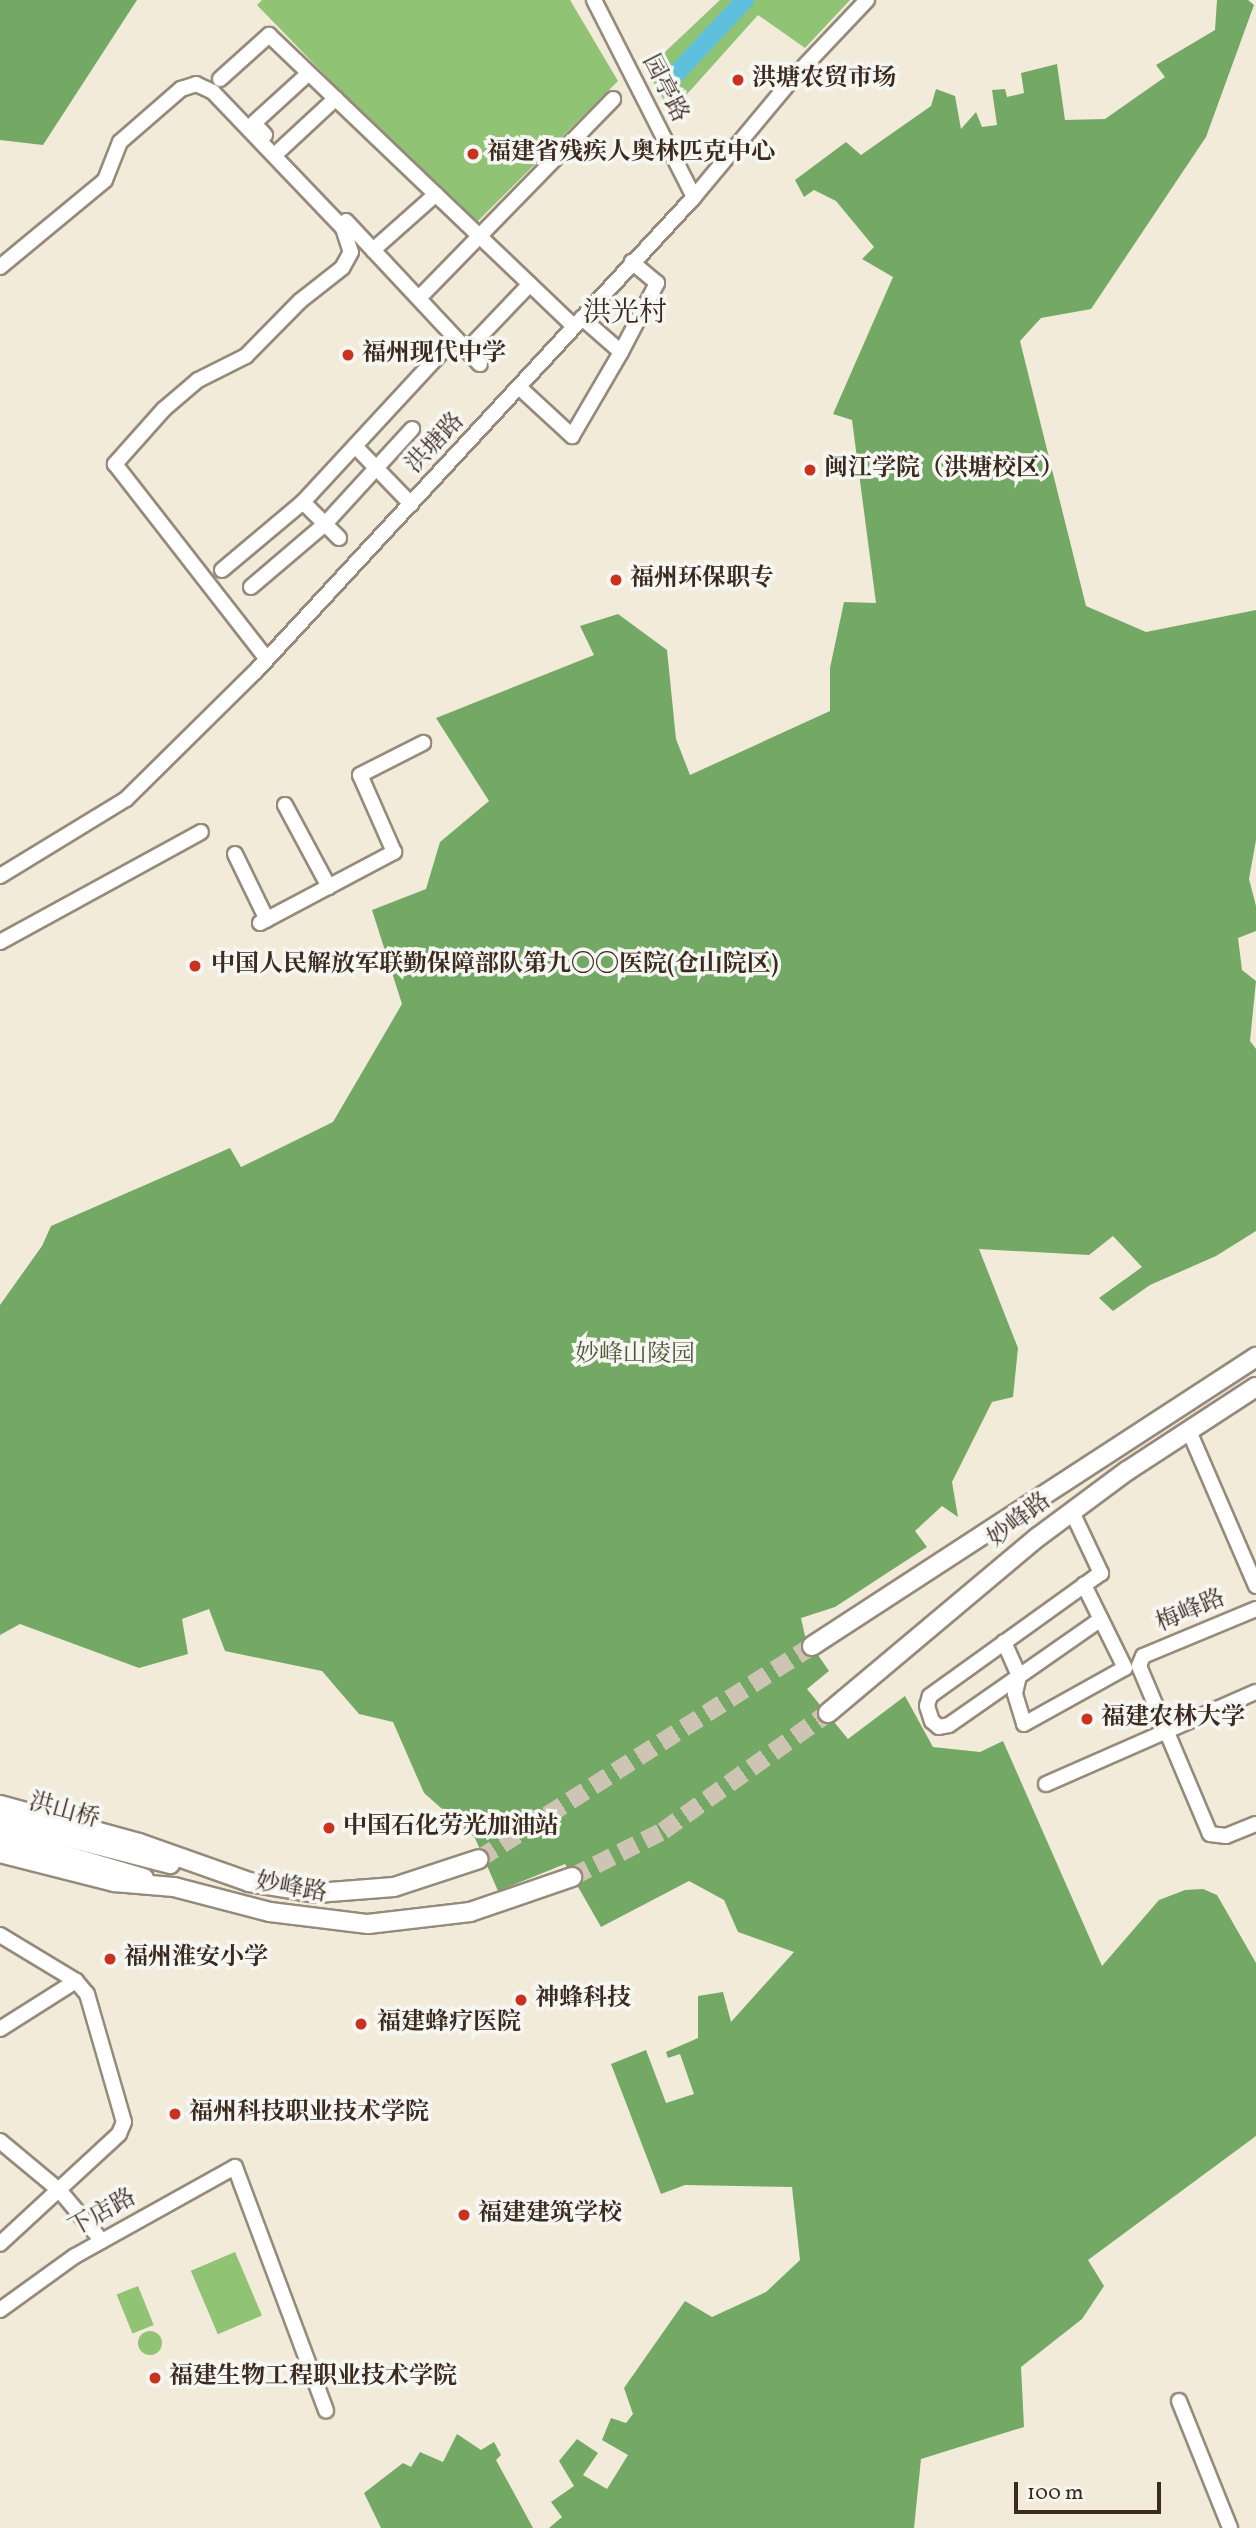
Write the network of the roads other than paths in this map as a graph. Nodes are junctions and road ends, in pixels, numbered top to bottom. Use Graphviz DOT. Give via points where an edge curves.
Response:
graph roads {
  1 [pos="594,0"];
  2 [pos="867,0"];
  3 [pos="309,72"];
  4 [pos="220,79"];
  5 [pos="336,98"];
  6 [pos="613,99"];
  7 [pos="279,150"];
  8 [pos="436,194"];
  9 [pos="694,197"];
  10 [pos="479,236"];
  11 [pos="373,250"];
  12 [pos="632,262"];
  13 [pos="0,267"];
  14 [pos="530,284"];
  15 [pos="419,298"];
  16 [pos="578,322"];
  17 [pos="444,350"];
  18 [pos="467,350"];
  19 [pos="621,352"];
  20 [pos="480,364"];
  21 [pos="520,388"];
  22 [pos="412,429"];
  23 [pos="355,446"];
  24 [pos="376,469"];
  25 [pos="303,502"];
  26 [pos="411,504"];
  27 [pos="325,524"];
  28 [pos="340,538"];
  29 [pos="222,570"];
  30 [pos="251,587"];
  31 [pos="267,659"];
  32 [pos="423,743"];
  33 [pos="285,805"];
  34 [pos="201,832"];
  35 [pos="235,854"];
  36 [pos="0,876"];
  37 [pos="328,887"];
  38 [pos="0,942"];
  39 [pos="1256,1357"];
  40 [pos="1256,1387"];
  41 [pos="1189,1431"];
  42 [pos="1072,1512"];
  43 [pos="1084,1585"];
  44 [pos="1256,1586"];
  45 [pos="1256,1609"];
  46 [pos="1101,1619"];
  47 [pos="1004,1642"];
  48 [pos="812,1646"];
  49 [pos="1019,1676"];
  50 [pos="1256,1692"];
  51 [pos="828,1713"];
  52 [pos="1166,1731"];
  53 [pos="1046,1784"];
  54 [pos="0,1805"];
  55 [pos="0,1821"];
  56 [pos="1256,1824"];
  57 [pos="0,1836"];
  58 [pos="0,1853"];
  59 [pos="479,1859"];
  60 [pos="114,1860"];
  61 [pos="572,1877"];
  62 [pos="249,1882"];
  63 [pos="174,1887"];
  64 [pos="0,1935"];
  65 [pos="76,1981"];
  66 [pos="0,2029"];
  67 [pos="0,2141"];
  68 [pos="61,2191"];
  69 [pos="102,2241"];
  70 [pos="0,2244"];
  71 [pos="0,2310"];
  72 [pos="1179,2401"];
  73 [pos="326,2412"];
  74 [pos="1230,2528"];
  1 -- 9 [label="street, 园亭路"];
  2 -- 9 [label="street, 洪塘路" via="794,77"];
  3 -- 4 [label="street" via="269,35"];
  3 -- 5 [label="street"];
  3 -- 7 [label="street" via="254,124"];
  5 -- 7 [label="street"];
  5 -- 8 [label="street"];
  6 -- 10 [label="street"];
  7 -- 11 [label="street"];
  8 -- 10 [label="street"];
  8 -- 11 [label="street"];
  9 -- 12 [label="street, 洪塘路"];
  10 -- 14 [label="street"];
  10 -- 15 [label="street"];
  11 -- 15 [label="street"];
  12 -- 16 [label="street, 洪塘路"];
  12 -- 19 [label="street" via="657,283"];
  13 -- 31 [label="street" via="105,180 120,142 181,89 196,84 213,92 343,228 351,252 342,268 307,294 246,356 198,380 164,409 115,464"];
  14 -- 16 [label="street"];
  14 -- 18 [label="street"];
  15 -- 18 [label="street"];
  16 -- 19 [label="street"];
  16 -- 21 [label="street, 洪塘路"];
  17 -- 23 [label="street"];
  18 -- 20 [label="street"];
  19 -- 21 [label="street" via="572,436"];
  21 -- 26 [label="street, 洪塘路"];
  22 -- 24 [label="street"];
  23 -- 24 [label="street"];
  23 -- 25 [label="street"];
  24 -- 26 [label="street"];
  24 -- 27 [label="street"];
  25 -- 27 [label="street"];
  25 -- 29 [label="street"];
  26 -- 31 [label="street, 洪塘路"];
  27 -- 28 [label="street"];
  27 -- 30 [label="street"];
  31 -- 36 [label="street, 洪塘路" via="126,799"];
  32 -- 37 [label="street" via="360,775 394,852"];
  33 -- 37 [label="street"];
  34 -- 38 [label="street"];
  35 -- 37 [label="street" via="264,921"];
  39 -- 48 [label="main road, 妙峰路"];
  40 -- 41 [label="main road, 妙峰路"];
  41 -- 42 [label="main road, 妙峰路"];
  41 -- 44 [label="street"];
  42 -- 43 [label="street" via="1101,1573"];
  42 -- 51 [label="main road, 妙峰路"];
  43 -- 46 [label="street"];
  43 -- 47 [label="street"];
  45 -- 52 [label="street, 梅峰路" via="1143,1656 1140,1677"];
  46 -- 49 [label="street"];
  46 -- 49 [label="street" via="1125,1668 1024,1724 1015,1699"];
  47 -- 49 [label="street"];
  47 -- 49 [label="street" via="930,1696 928,1713 935,1725 943,1727"];
  50 -- 52 [label="street"];
  52 -- 53 [label="street"];
  52 -- 56 [label="street" via="1210,1834 1226,1836"];
  54 -- 62 [label="main road, 妙峰路" via="139,1843"];
  55 -- 60 [label="main road, 洪山桥"];
  57 -- 60 [label="main road"];
  58 -- 63 [label="main road, 妙峰路" via="114,1882"];
  59 -- 62 [label="main road, 妙峰路" via="436,1876 372,1890 317,1893"];
  60 -- 62 [label="main road"];
  60 -- 63 [label="main road"];
  61 -- 63 [label="main road, 妙峰路" via="470,1912 390,1924 292,1916"];
  64 -- 65 [label="street"];
  65 -- 66 [label="street"];
  65 -- 68 [label="street" via="87,1994 124,2126"];
  67 -- 68 [label="street"];
  68 -- 69 [label="street"];
  68 -- 70 [label="street"];
  69 -- 71 [label="street, 下店路"];
  69 -- 73 [label="street, 下店路" via="235,2167"];
  72 -- 74 [label="street"];
}
